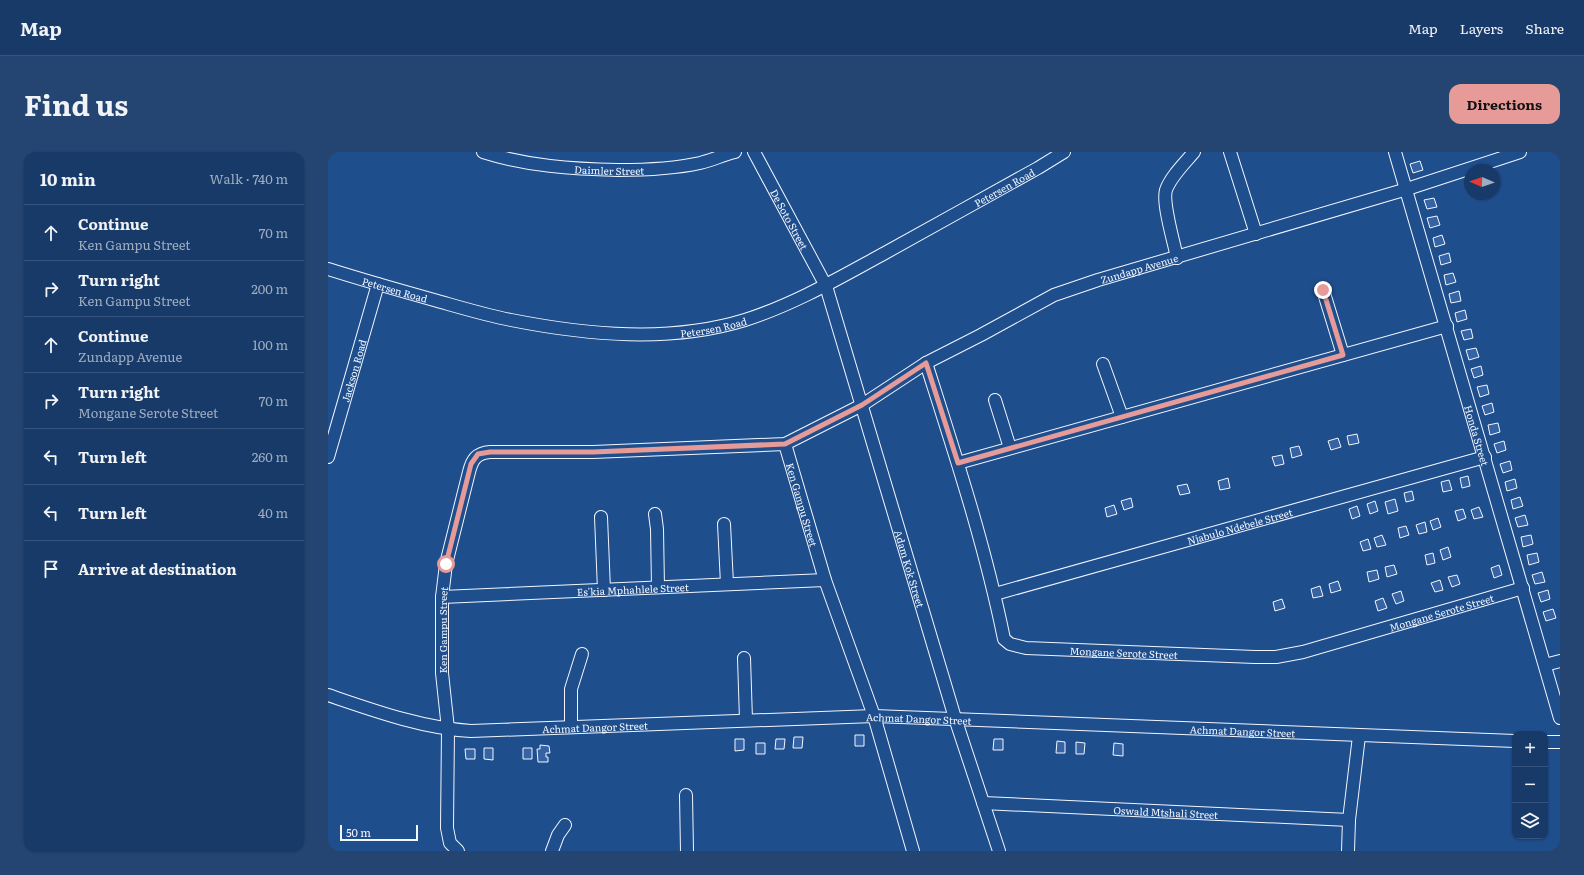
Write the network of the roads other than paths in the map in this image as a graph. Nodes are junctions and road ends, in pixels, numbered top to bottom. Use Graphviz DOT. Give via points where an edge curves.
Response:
graph roads {
  1 [pos="483,152"];
  2 [pos="735,152"];
  3 [pos="754,152"];
  4 [pos="1064,152"];
  5 [pos="1194,152"];
  6 [pos="1230,152"];
  7 [pos="1395,152"];
  8 [pos="1520,152"];
  9 [pos="1407,189"];
  10 [pos="1256,234"];
  11 [pos="1177,258"];
  12 [pos="328,269"];
  13 [pos="378,284"];
  14 [pos="826,286"];
  15 [pos="1323,290"];
  16 [pos="1447,326"];
  17 [pos="1343,355"];
  18 [pos="926,363"];
  19 [pos="1103,364"];
  20 [pos="995,400"];
  21 [pos="862,405"];
  22 [pos="1122,417"];
  23 [pos="785,444"];
  24 [pos="1010,448"];
  25 [pos="1485,456"];
  26 [pos="328,457"];
  27 [pos="958,463"];
  28 [pos="655,514"];
  29 [pos="601,517"];
  30 [pos="724,524"];
  31 [pos="825,580"];
  32 [pos="726,584"];
  33 [pos="658,587"];
  34 [pos="1523,588"];
  35 [pos="604,590"];
  36 [pos="995,594"];
  37 [pos="442,597"];
  38 [pos="582,654"];
  39 [pos="744,658"];
  40 [pos="1560,661"];
  41 [pos="1545,665"];
  42 [pos="328,695"];
  43 [pos="874,716"];
  44 [pos="955,718"];
  45 [pos="1560,718"];
  46 [pos="746,720"];
  47 [pos="571,727"];
  48 [pos="448,729"];
  49 [pos="1359,736"];
  50 [pos="1512,741"];
  51 [pos="1548,742"];
  52 [pos="1560,742"];
  53 [pos="686,795"];
  54 [pos="983,803"];
  55 [pos="1349,820"];
  56 [pos="565,825"];
  57 [pos="458,851"];
  58 [pos="552,851"];
  59 [pos="687,851"];
  60 [pos="913,851"];
  61 [pos="999,851"];
  62 [pos="1348,851"];
  1 -- 2 [label="street, Daimler Street" via="550,167 640,170 700,163"];
  3 -- 14 [label="street, De Soto Street"];
  4 -- 14 [label="street, Petersen Road"];
  5 -- 11 [label="street" via="1166,191 1165,201"];
  6 -- 10 [label="street"];
  7 -- 9 [label="street, Honda Street"];
  8 -- 9 [label="street, Zundapp Avenue"];
  9 -- 10 [label="street, Zundapp Avenue"];
  9 -- 16 [label="street, Honda Street"];
  10 -- 11 [label="street, Zundapp Avenue"];
  11 -- 18 [label="street, Zundapp Avenue" via="1054,295"];
  12 -- 13 [label="street, Petersen Road"];
  13 -- 14 [label="street, Petersen Road" via="510,320 556,328 646,334 701,330 743,320 785,305"];
  13 -- 26 [label="street, Jackson Road"];
  14 -- 21 [label="street, Adam Kok Street"];
  15 -- 17 [label="street"];
  16 -- 17 [label="street"];
  16 -- 25 [label="street, Honda Street"];
  17 -- 22 [label="street"];
  18 -- 21 [label="street, Zundapp Avenue"];
  18 -- 27 [label="street, Mongane Serote Street"];
  19 -- 22 [label="street"];
  20 -- 24 [label="street"];
  21 -- 23 [label="street, Zundapp Avenue"];
  21 -- 44 [label="street, Adam Kok Street"];
  22 -- 24 [label="street"];
  23 -- 31 [label="street, Ken Gampu Street"];
  23 -- 37 [label="street, Ken Gampu Street" via="478,454 469,472 446,564"];
  24 -- 27 [label="street"];
  25 -- 34 [label="street, Honda Street"];
  25 -- 36 [label="street, Njabulo Ndebele Street"];
  27 -- 36 [label="street, Mongane Serote Street"];
  28 -- 33 [label="street"];
  29 -- 35 [label="street"];
  30 -- 32 [label="street"];
  31 -- 32 [label="street, Es'kia Mphahlele Street"];
  31 -- 43 [label="street, Ken Gampu Street"];
  32 -- 33 [label="street, Es'kia Mphahlele Street"];
  33 -- 35 [label="street, Es'kia Mphahlele Street"];
  34 -- 36 [label="street, Mongane Serote Street" via="1303,652 1255,658 1026,648 1010,644 1004,639"];
  34 -- 41 [label="street, Honda Street"];
  35 -- 37 [label="street, Es'kia Mphahlele Street"];
  37 -- 48 [label="street, Ken Gampu Street" via="442,673"];
  38 -- 47 [label="street" via="571,689"];
  39 -- 46 [label="street"];
  40 -- 41 [label="street"];
  41 -- 45 [label="street, Honda Street"];
  42 -- 48 [label="street, Achmat Dangor Street" via="398,718"];
  43 -- 44 [label="street, Achmat Dangor Street"];
  43 -- 46 [label="street, Achmat Dangor Street"];
  43 -- 60 [label="street, Ken Gampu Street"];
  44 -- 49 [label="street, Achmat Dangor Street"];
  44 -- 54 [label="street, Adam Kok Street"];
  46 -- 47 [label="street, Achmat Dangor Street"];
  47 -- 48 [label="street, Achmat Dangor Street" via="471,731"];
  48 -- 57 [label="street, Ken Gampu Street" via="448,832 450,843"];
  49 -- 50 [label="street, Achmat Dangor Street"];
  49 -- 55 [label="street"];
  51 -- 52 [label="street"];
  53 -- 59 [label="street"];
  54 -- 55 [label="street, Oswald Mtshali Street"];
  54 -- 61 [label="street, Adam Kok Street"];
  55 -- 62 [label="street"];
  56 -- 58 [label="street"];
}
